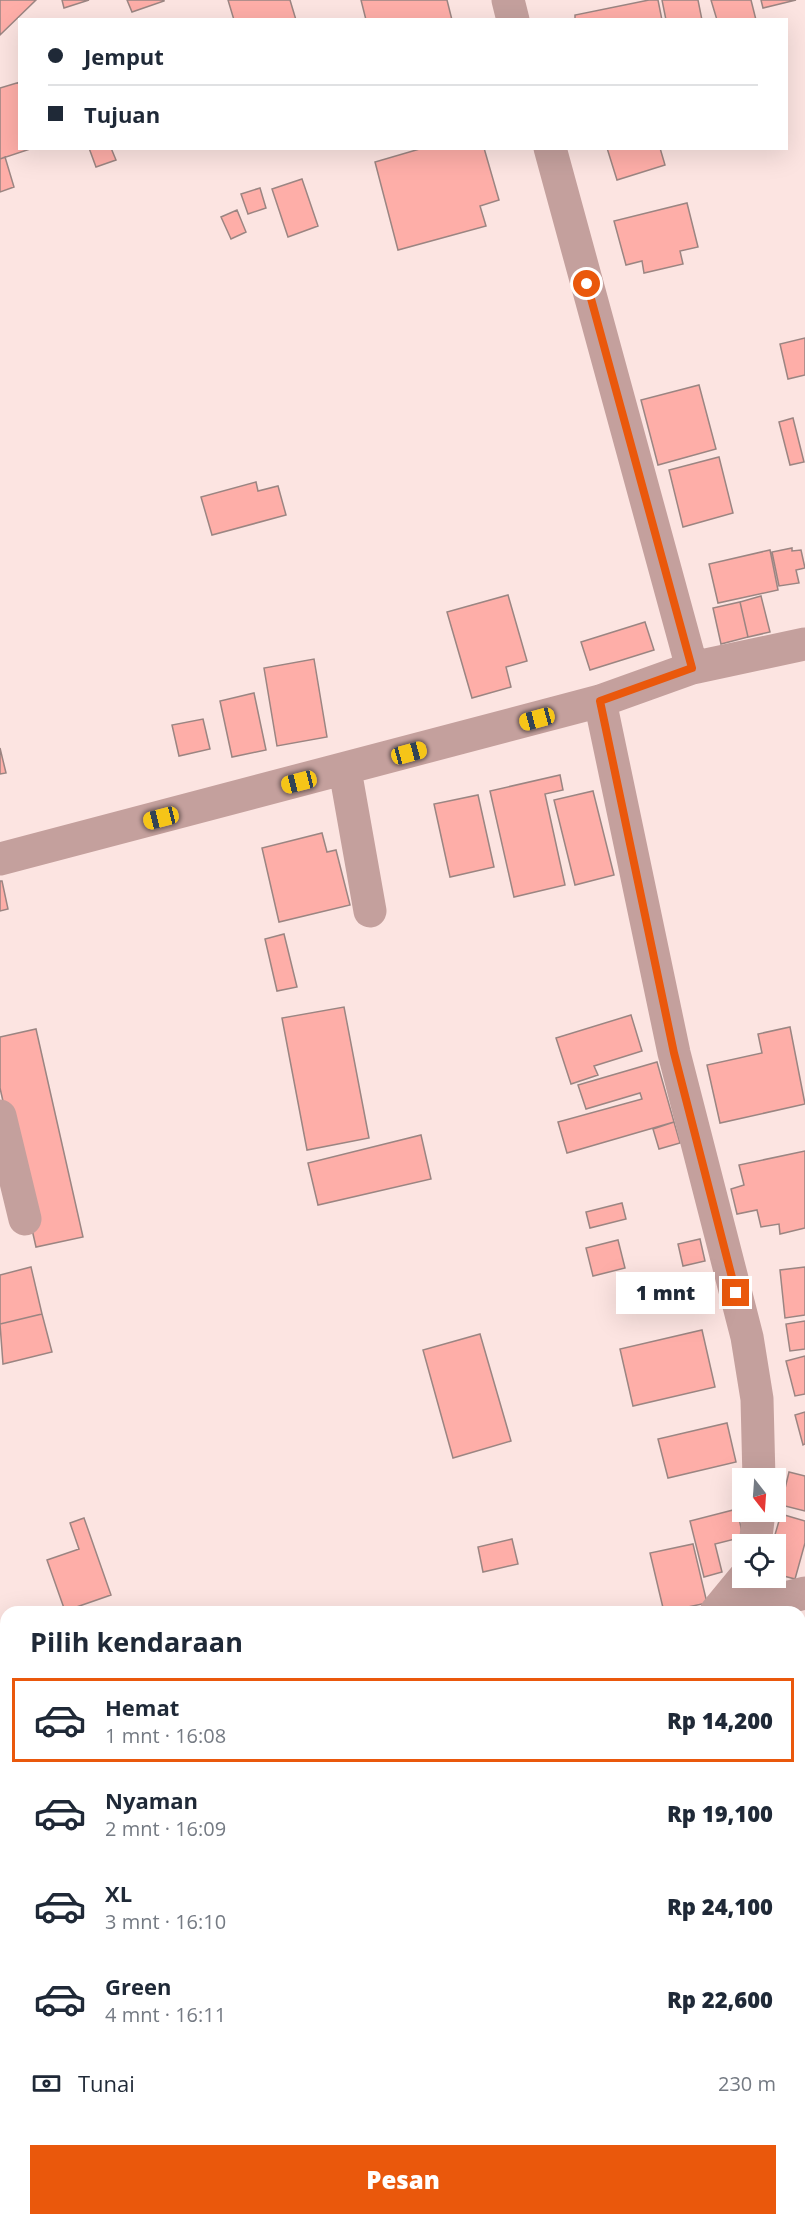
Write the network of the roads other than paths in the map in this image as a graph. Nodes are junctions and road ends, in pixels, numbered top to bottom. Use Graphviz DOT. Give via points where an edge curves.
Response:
graph roads {
  1 [pos="508,0"];
  2 [pos="512,18"];
  3 [pos="551,150"];
  4 [pos="805,644"];
  5 [pos="692,668"];
  6 [pos="600,701"];
  7 [pos="345,771"];
  8 [pos="0,859"];
  9 [pos="370,912"];
  10 [pos="0,1116"];
  11 [pos="25,1219"];
  12 [pos="759,1468"];
  13 [pos="736,1588"];
  14 [pos="805,1593"];
  15 [pos="721,1606"];
  16 [pos="754,1606"];
  1 -- 2 [label="street"];
  3 -- 5 [label="street"];
  4 -- 5 [label="street"];
  5 -- 6 [label="street"];
  6 -- 7 [label="street"];
  6 -- 12 [label="street" via="674,1053 747,1337 757,1398"];
  7 -- 8 [label="street"];
  7 -- 9 [label="street"];
  10 -- 11 [label="street"];
  13 -- 15 [label="street"];
  14 -- 16 [label="street"];
}
